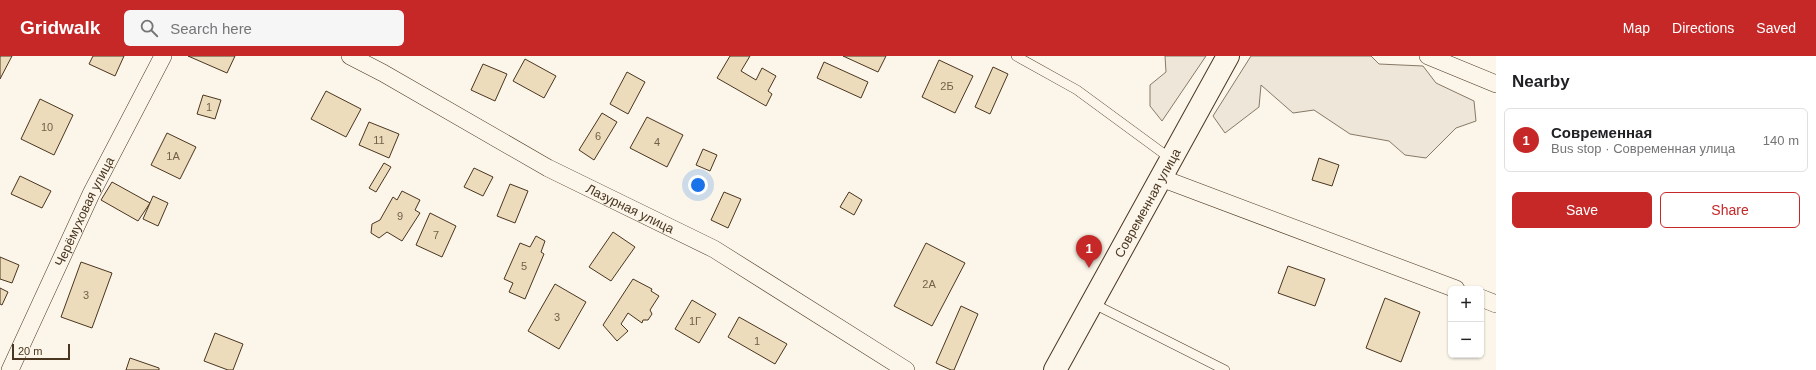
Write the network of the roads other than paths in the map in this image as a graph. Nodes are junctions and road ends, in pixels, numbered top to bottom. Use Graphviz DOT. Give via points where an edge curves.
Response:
graph roads {
  1 [pos="164,56"];
  2 [pos="350,56"];
  3 [pos="1016,56"];
  4 [pos="1228,56"];
  5 [pos="1428,56"];
  6 [pos="1496,84"];
  7 [pos="1166,168"];
  8 [pos="1449,286"];
  9 [pos="1484,299"];
  10 [pos="1092,303"];
  11 [pos="1496,304"];
  12 [pos="10,370"];
  13 [pos="906,370"];
  14 [pos="1055,370"];
  15 [pos="1225,370"];
  1 -- 12 [label="street, Черёмуховая улица" via="91,194"];
  2 -- 13 [label="street, Лазурная улица" via="548,168 714,249"];
  3 -- 7 [label="lane" via="1077,90"];
  4 -- 7 [label="street, Современная улица"];
  5 -- 6 [label="street"];
  7 -- 8 [label="street"];
  7 -- 10 [label="street, Современная улица"];
  9 -- 11 [label="street"];
  10 -- 14 [label="street, Современная улица"];
  10 -- 15 [label="lane"];
}
